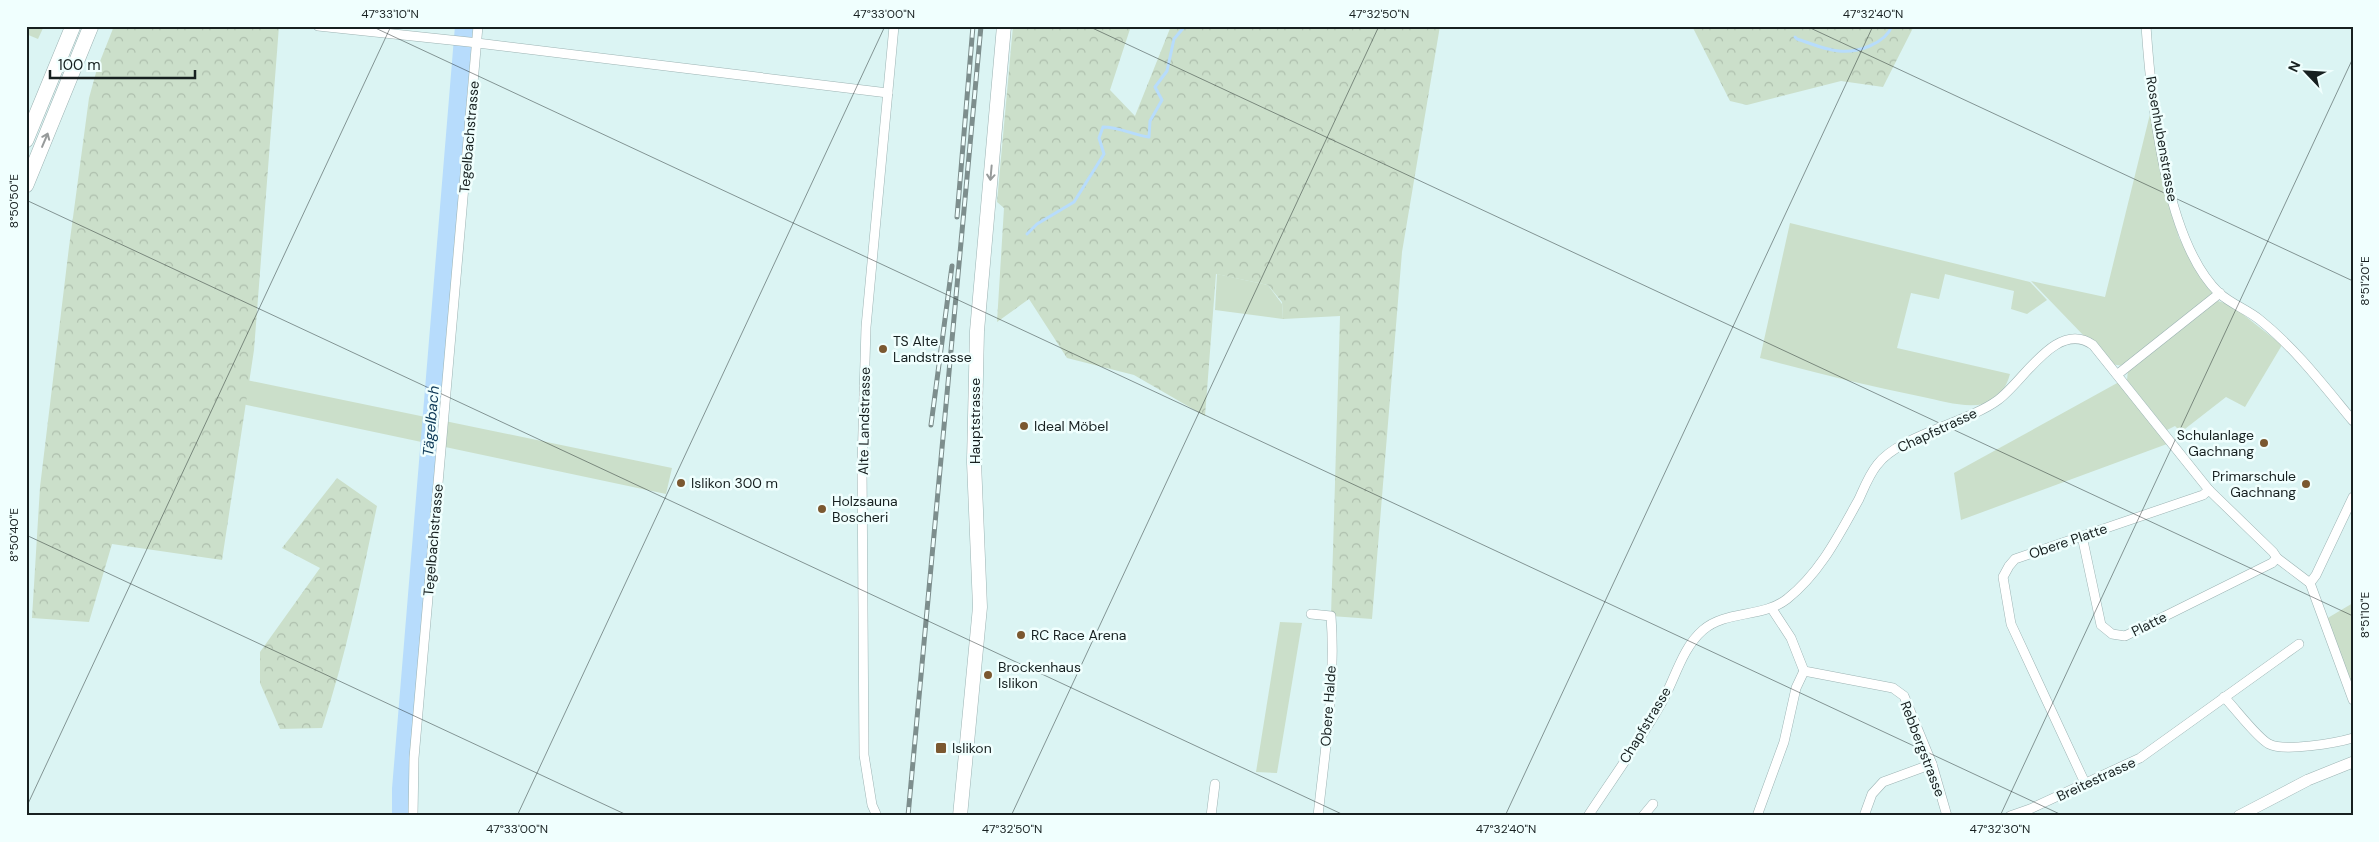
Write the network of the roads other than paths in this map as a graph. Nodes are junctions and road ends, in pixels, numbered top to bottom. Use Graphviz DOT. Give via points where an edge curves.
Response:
graph roads {
  1 [pos="72,26"];
  2 [pos="91,26"];
  3 [pos="318,26"];
  4 [pos="478,26"];
  5 [pos="894,26"];
  6 [pos="1004,26"];
  7 [pos="2146,26"];
  8 [pos="473,43"];
  9 [pos="888,94"];
  10 [pos="26,140"];
  11 [pos="26,185"];
  12 [pos="2220,293"];
  13 [pos="2118,374"];
  14 [pos="2353,421"];
  15 [pos="2209,490"];
  16 [pos="2353,497"];
  17 [pos="2082,536"];
  18 [pos="2278,558"];
  19 [pos="2310,583"];
  20 [pos="1772,609"];
  21 [pos="1311,614"];
  22 [pos="2299,644"];
  23 [pos="1804,671"];
  24 [pos="2224,697"];
  25 [pos="2353,700"];
  26 [pos="2353,738"];
  27 [pos="2353,762"];
  28 [pos="1932,764"];
  29 [pos="1215,784"];
  30 [pos="2086,784"];
  31 [pos="1653,804"];
  32 [pos="413,816"];
  33 [pos="877,816"];
  34 [pos="960,816"];
  35 [pos="1212,816"];
  36 [pos="1318,816"];
  37 [pos="1588,816"];
  38 [pos="1643,816"];
  39 [pos="1757,816"];
  40 [pos="1864,816"];
  41 [pos="1947,816"];
  42 [pos="2010,816"];
  43 [pos="2239,816"];
  1 -- 10 [label="highway"];
  11 -- 2 [label="highway, one-way"];
  3 -- 8 [label="street"];
  4 -- 8 [label="street, Tegelbachstrasse"];
  5 -- 9 [label="street, Alte Landstrasse"];
  6 -- 34 [label="main road, Hauptstrasse, one-way" via="977,331 974,462 980,607"];
  7 -- 12 [label="street, Rosenhubenstrasse" via="2149,74 2167,181 2178,221 2200,269"];
  8 -- 9 [label="street"];
  8 -- 32 [label="street, Tegelbachstrasse" via="414,758"];
  9 -- 33 [label="street, Alte Landstrasse" via="866,327 862,465 864,755 872,805"];
  12 -- 13 [label="street"];
  12 -- 14 [label="street, Rosenhubenstrasse" via="2260,320 2288,345"];
  13 -- 15 [label="street, Chapfstrasse"];
  13 -- 20 [label="street, Chapfstrasse" via="2093,346 2078,338 2070,338 2052,348 1998,400 1891,450 1877,465 1833,546 1807,580"];
  15 -- 17 [label="street, Obere Platte" via="2203,495"];
  15 -- 18 [label="street, Chapfstrasse"];
  16 -- 19 [label="street"];
  17 -- 18 [label="street, Platte" via="2101,625 2112,634 2124,636 2272,564"];
  17 -- 30 [label="street, Obere Platte" via="2015,559 2003,577 2011,624"];
  18 -- 19 [label="street, Chapfstrasse"];
  19 -- 25 [label="street"];
  20 -- 23 [label="street" via="1791,638"];
  20 -- 37 [label="street, Chapfstrasse" via="1721,620 1703,630 1686,652 1662,702"];
  21 -- 36 [label="street, Obere Halde" via="1331,616 1332,631"];
  22 -- 24 [label="street, Breitestrasse"];
  23 -- 28 [label="street, Rebbergstrasse" via="1893,688 1904,696"];
  23 -- 39 [label="street" via="1796,688 1784,742"];
  24 -- 26 [label="street" via="2270,745 2319,745"];
  24 -- 30 [label="street, Breitestrasse" via="2140,758"];
  27 -- 43 [label="street" via="2308,780"];
  28 -- 40 [label="street" via="1883,782 1872,794"];
  28 -- 41 [label="street, Rebbergstrasse"];
  29 -- 35 [label="street"];
  30 -- 42 [label="street, Breitestrasse"];
  31 -- 38 [label="street"];
}
